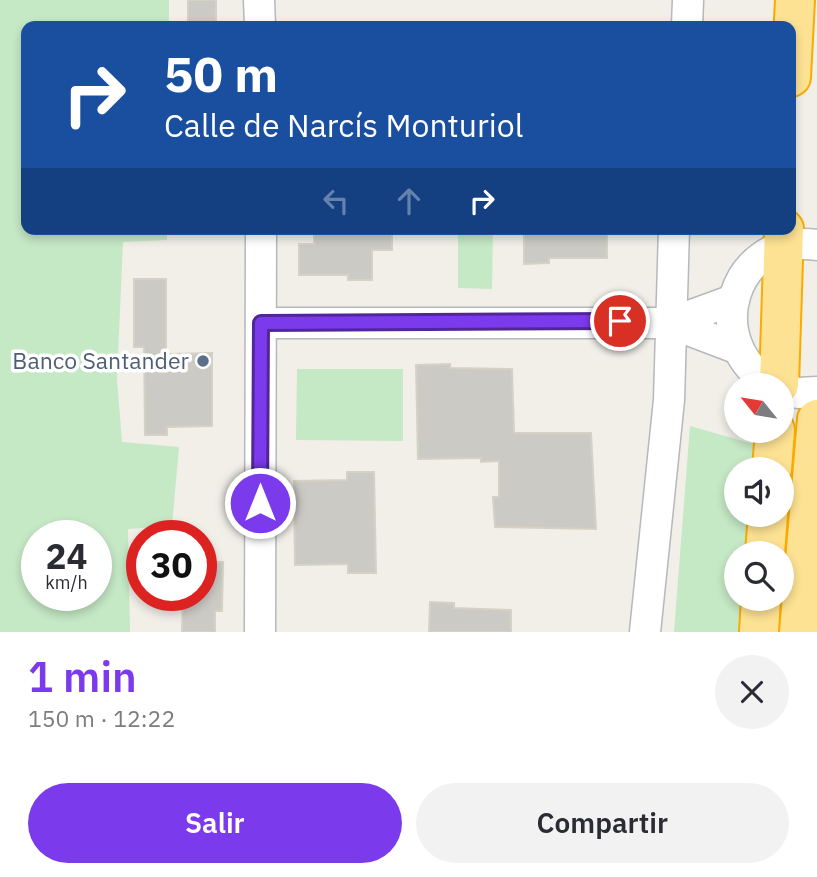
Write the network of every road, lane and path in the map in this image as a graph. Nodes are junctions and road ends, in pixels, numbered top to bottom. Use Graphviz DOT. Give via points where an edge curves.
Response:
graph roads {
  1 [pos="259,0"];
  2 [pos="688,0"];
  3 [pos="795,0"];
  4 [pos="260,21"];
  5 [pos="687,21"];
  6 [pos="794,21"];
  7 [pos="261,235"];
  8 [pos="674,235"];
  9 [pos="795,240"];
  10 [pos="733,300"];
  11 [pos="261,323"];
  12 [pos="670,323"];
  13 [pos="736,348"];
  14 [pos="756,373"];
  15 [pos="782,373"];
  16 [pos="794,392"];
  17 [pos="817,392"];
  18 [pos="817,419"];
  19 [pos="760,611"];
  20 [pos="260,632"];
  21 [pos="645,632"];
  22 [pos="759,632"];
  23 [pos="799,632"];
  1 -- 4 [label="street"];
  2 -- 5 [label="street"];
  3 -- 6 [label="highway"];
  7 -- 11 [label="street"];
  8 -- 12 [label="street"];
  9 -- 10 [label="street" via="761,258 743,277"];
  9 -- 15 [label="highway"];
  10 -- 12 [label="street"];
  10 -- 13 [label="street"];
  11 -- 12 [label="street"];
  11 -- 20 [label="street"];
  12 -- 13 [label="street"];
  12 -- 21 [label="street" via="669,400"];
  13 -- 14 [label="street"];
  16 -- 17 [label="street"];
  18 -- 23 [label="highway"];
  19 -- 22 [label="highway"];
}
